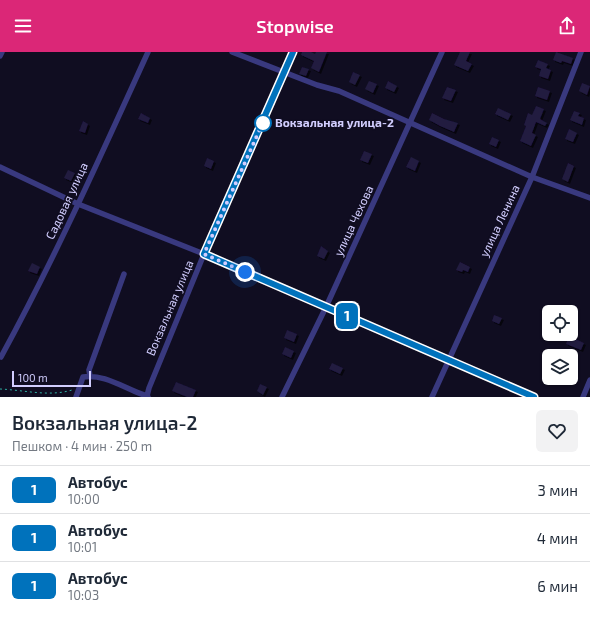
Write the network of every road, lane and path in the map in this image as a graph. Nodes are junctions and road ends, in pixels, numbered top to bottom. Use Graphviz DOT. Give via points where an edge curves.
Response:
graph roads {
  1 [pos="2,52"];
  2 [pos="148,52"];
  3 [pos="232,52"];
  4 [pos="294,52"];
  5 [pos="442,52"];
  6 [pos="581,52"];
  7 [pos="0,56"];
  8 [pos="284,73"];
  9 [pos="411,122"];
  10 [pos="0,168"];
  11 [pos="532,177"];
  12 [pos="590,198"];
  13 [pos="78,204"];
  14 [pos="204,254"];
  15 [pos="124,274"];
  16 [pos="326,307"];
  17 [pos="1,357"];
  18 [pos="448,360"];
  19 [pos="90,376"];
  20 [pos="590,380"];
  21 [pos="79,388"];
  22 [pos="0,389"];
  23 [pos="148,396"];
  24 [pos="76,397"];
  25 [pos="282,397"];
  26 [pos="432,397"];
  27 [pos="534,397"];
  28 [pos="583,397"];
  1 -- 7 [label="street"];
  2 -- 13 [label="street, Садовая улица"];
  3 -- 8 [label="street"];
  4 -- 8 [label="street, Вокзальная улица"];
  5 -- 9 [label="street, улица Чехова"];
  6 -- 11 [label="street, улица Ленина"];
  8 -- 9 [label="street" via="339,91"];
  8 -- 14 [label="street, Вокзальная улица"];
  9 -- 11 [label="street"];
  9 -- 16 [label="street, улица Чехова"];
  10 -- 13 [label="street"];
  11 -- 12 [label="street"];
  11 -- 18 [label="street, улица Ленина"];
  13 -- 14 [label="street"];
  13 -- 17 [label="street, Садовая улица" via="30,304"];
  14 -- 16 [label="street"];
  14 -- 23 [label="street, Вокзальная улица" via="149,388"];
  15 -- 19 [label="street" via="88,370"];
  16 -- 18 [label="street"];
  16 -- 25 [label="street, улица Чехова"];
  18 -- 26 [label="street, улица Ленина"];
  18 -- 27 [label="street"];
  19 -- 21 [label="street" via="83,377"];
  19 -- 23 [label="street" via="106,379"];
  20 -- 28 [label="street"];
  21 -- 22 [label="path" via="47,393"];
  21 -- 24 [label="street"];
}
